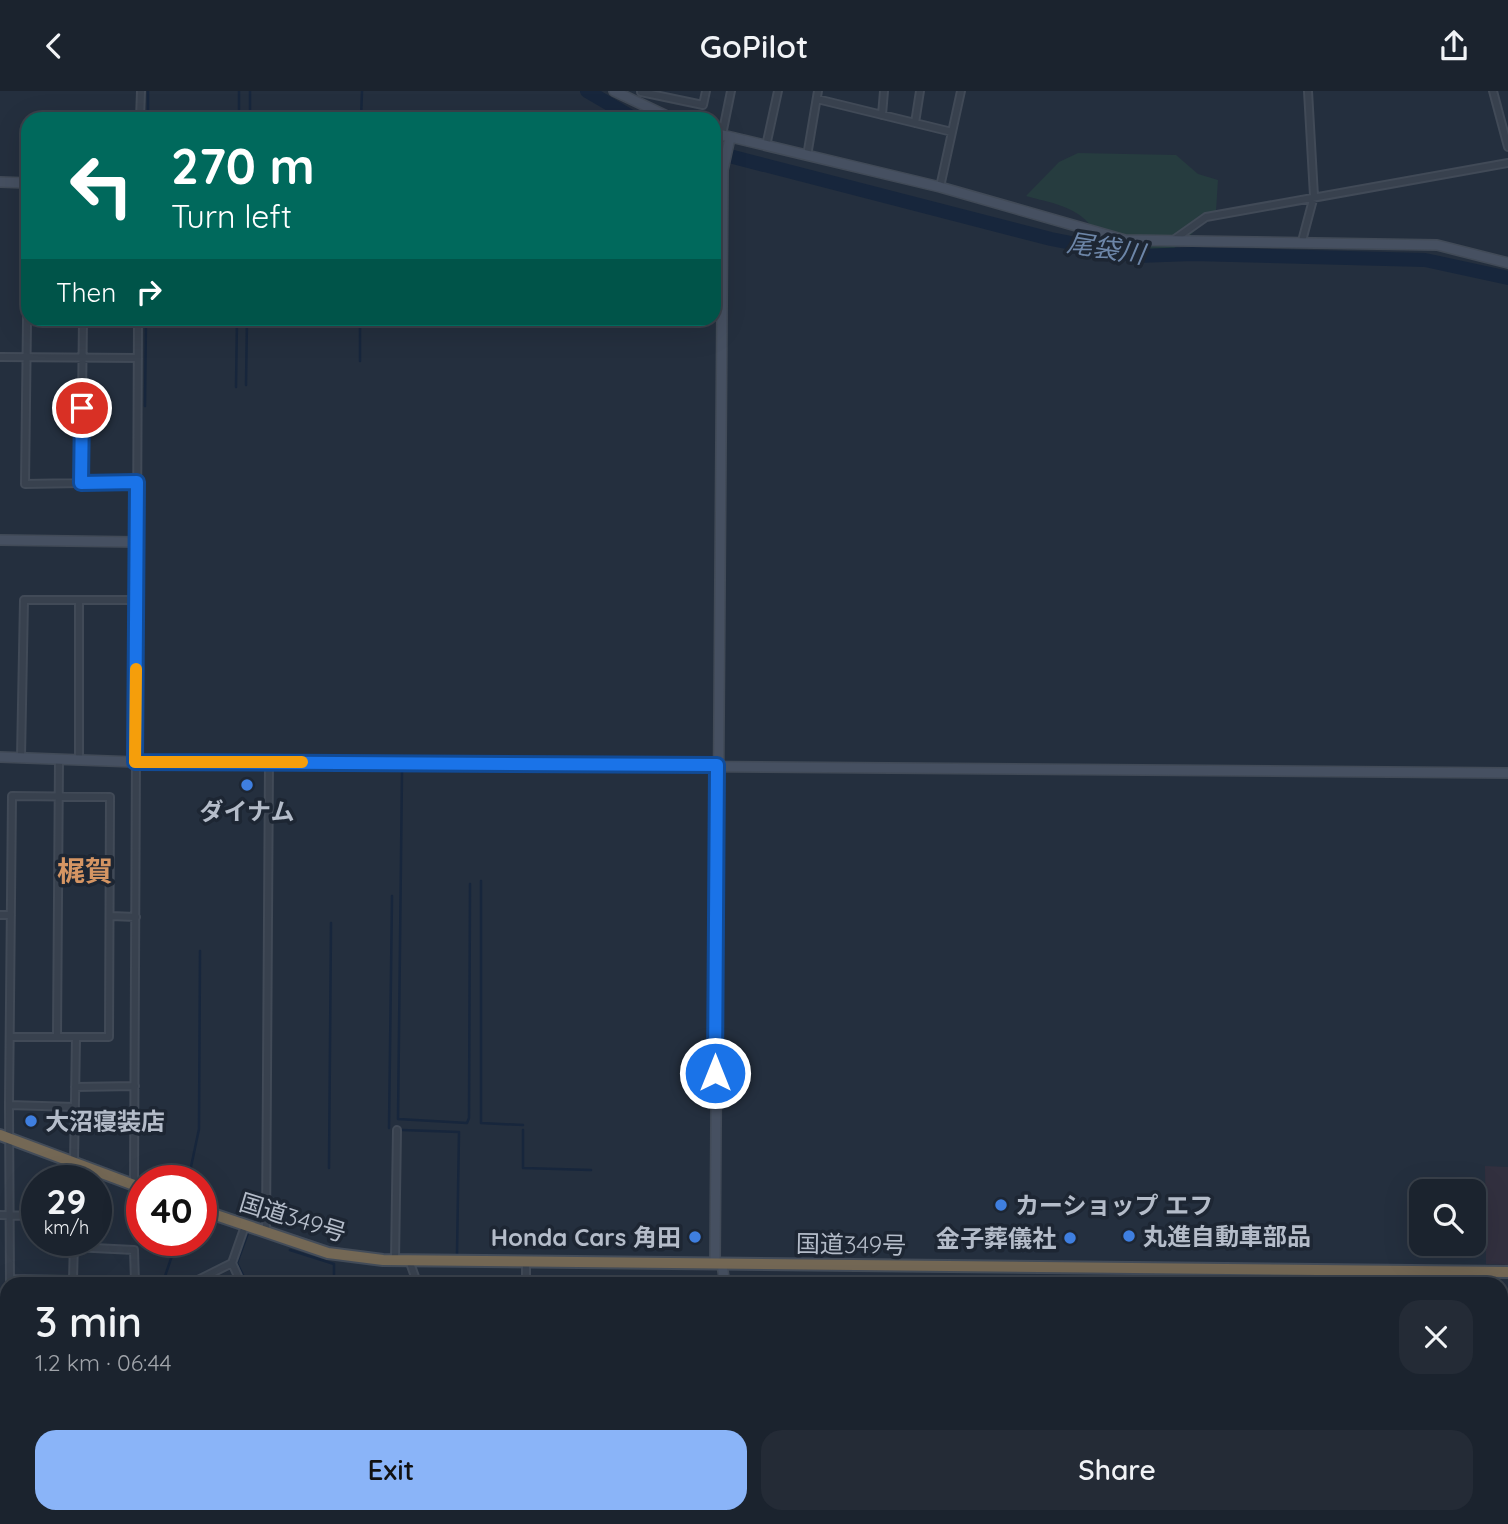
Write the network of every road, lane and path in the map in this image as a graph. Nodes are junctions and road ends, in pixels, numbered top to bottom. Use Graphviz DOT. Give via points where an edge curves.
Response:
graph roads {
  1 [pos="141,91"];
  2 [pos="614,91"];
  3 [pos="641,91"];
  4 [pos="706,91"];
  5 [pos="732,91"];
  6 [pos="778,91"];
  7 [pos="818,91"];
  8 [pos="884,91"];
  9 [pos="920,91"];
  10 [pos="961,91"];
  11 [pos="1308,91"];
  12 [pos="1493,91"];
  13 [pos="817,99"];
  14 [pos="633,101"];
  15 [pos="140,112"];
  16 [pos="657,112"];
  17 [pos="881,115"];
  18 [pos="915,123"];
  19 [pos="952,132"];
  20 [pos="724,138"];
  21 [pos="765,146"];
  22 [pos="1508,147"];
  23 [pos="807,156"];
  24 [pos="1508,163"];
  25 [pos="0,182"];
  26 [pos="21,183"];
  27 [pos="940,187"];
  28 [pos="1314,197"];
  29 [pos="1302,241"];
  30 [pos="1170,242"];
  31 [pos="1508,263"];
  32 [pos="26,326"];
  33 [pos="83,326"];
  34 [pos="138,326"];
  35 [pos="0,357"];
  36 [pos="25,357"];
  37 [pos="82,358"];
  38 [pos="138,358"];
  39 [pos="137,482"];
  40 [pos="81,483"];
  41 [pos="0,540"];
  42 [pos="136,542"];
  43 [pos="136,600"];
  44 [pos="79,601"];
  45 [pos="0,757"];
  46 [pos="20,757"];
  47 [pos="59,759"];
  48 [pos="79,760"];
  49 [pos="135,762"];
  50 [pos="270,762"];
  51 [pos="717,765"];
  52 [pos="1508,773"];
  53 [pos="59,796"];
  54 [pos="0,915"];
  55 [pos="11,915"];
  56 [pos="111,916"];
  57 [pos="136,917"];
  58 [pos="9,1037"];
  59 [pos="57,1037"];
  60 [pos="76,1037"];
  61 [pos="135,1086"];
  62 [pos="75,1087"];
  63 [pos="9,1105"];
  64 [pos="75,1107"];
  65 [pos="397,1130"];
  66 [pos="5,1137"];
  67 [pos="74,1161"];
  68 [pos="137,1165"];
  69 [pos="126,1182"];
  70 [pos="0,1215"];
  71 [pos="10,1215"];
  72 [pos="21,1215"];
  73 [pos="217,1216"];
  74 [pos="245,1226"];
  75 [pos="266,1233"];
  76 [pos="112,1248"];
  77 [pos="74,1256"];
  78 [pos="395,1260"];
  79 [pos="409,1260"];
  80 [pos="526,1261"];
  81 [pos="232,1263"];
  82 [pos="718,1264"];
  83 [pos="1508,1272"];
  84 [pos="10,1277"];
  85 [pos="73,1277"];
  86 [pos="135,1277"];
  87 [pos="204,1277"];
  88 [pos="238,1277"];
  89 [pos="415,1277"];
  90 [pos="526,1277"];
  91 [pos="722,1277"];
  1 -- 15 [label="street"];
  2 -- 14 [label="street"];
  3 -- 4 [label="street" via="703,106"];
  3 -- 14 [label="street"];
  5 -- 20 [label="street"];
  6 -- 21 [label="street"];
  7 -- 13 [label="street"];
  8 -- 17 [label="street"];
  9 -- 18 [label="street"];
  10 -- 19 [label="street"];
  11 -- 28 [label="street"];
  12 -- 22 [label="street"];
  13 -- 17 [label="street"];
  13 -- 23 [label="street"];
  14 -- 16 [label="street"];
  17 -- 18 [label="street"];
  18 -- 19 [label="street"];
  19 -- 27 [label="street"];
  20 -- 21 [label="street"];
  20 -- 51 [label="street"];
  21 -- 23 [label="street"];
  23 -- 27 [label="street"];
  24 -- 28 [label="street"];
  25 -- 26 [label="street"];
  27 -- 30 [label="street" via="1096,234"];
  28 -- 29 [label="street"];
  28 -- 30 [label="street" via="1206,217"];
  29 -- 30 [label="street"];
  29 -- 31 [label="street" via="1437,245"];
  32 -- 36 [label="street"];
  33 -- 37 [label="street"];
  34 -- 38 [label="street"];
  35 -- 36 [label="street"];
  36 -- 37 [label="street"];
  36 -- 40 [label="street" via="25,484"];
  37 -- 38 [label="street"];
  37 -- 40 [label="street"];
  38 -- 39 [label="street"];
  39 -- 40 [label="street"];
  39 -- 42 [label="street"];
  41 -- 42 [label="street"];
  42 -- 43 [label="street"];
  43 -- 44 [label="street"];
  43 -- 49 [label="street"];
  44 -- 46 [label="street" via="24,600"];
  44 -- 48 [label="street"];
  45 -- 46 [label="street"];
  46 -- 47 [label="street"];
  47 -- 48 [label="street"];
  47 -- 53 [label="street"];
  48 -- 49 [label="street"];
  49 -- 50 [label="street"];
  49 -- 57 [label="street"];
  50 -- 51 [label="street"];
  50 -- 75 [label="street"];
  51 -- 52 [label="street"];
  51 -- 82 [label="street"];
  53 -- 55 [label="street" via="12,796"];
  53 -- 56 [label="street" via="110,797"];
  53 -- 59 [label="street"];
  54 -- 55 [label="street"];
  55 -- 58 [label="street"];
  56 -- 57 [label="street"];
  56 -- 60 [label="street" via="110,1037"];
  57 -- 61 [label="street"];
  58 -- 59 [label="street"];
  58 -- 63 [label="street"];
  59 -- 60 [label="street"];
  60 -- 62 [label="street"];
  61 -- 62 [label="street"];
  61 -- 68 [label="street"];
  62 -- 64 [label="street"];
  63 -- 64 [label="street"];
  63 -- 66 [label="street"];
  64 -- 67 [label="street"];
  65 -- 78 [label="street"];
  66 -- 67 [label="highway"];
  66 -- 71 [label="street"];
  67 -- 69 [label="highway"];
  70 -- 71 [label="street"];
  71 -- 72 [label="street"];
  71 -- 84 [label="street"];
  73 -- 74 [label="highway, 国道349号"];
  74 -- 75 [label="highway, 国道349号"];
  74 -- 81 [label="street"];
  75 -- 78 [label="highway, 国道349号" via="341,1256"];
  76 -- 86 [label="street" via="134,1250"];
  77 -- 85 [label="street"];
  78 -- 79 [label="highway, 国道349号"];
  79 -- 80 [label="highway, 国道349号"];
  79 -- 89 [label="street"];
  80 -- 82 [label="highway, 国道349号"];
  80 -- 90 [label="street"];
  81 -- 87 [label="street"];
  81 -- 88 [label="street"];
  82 -- 83 [label="highway, 国道349号"];
  82 -- 91 [label="street"];
}
